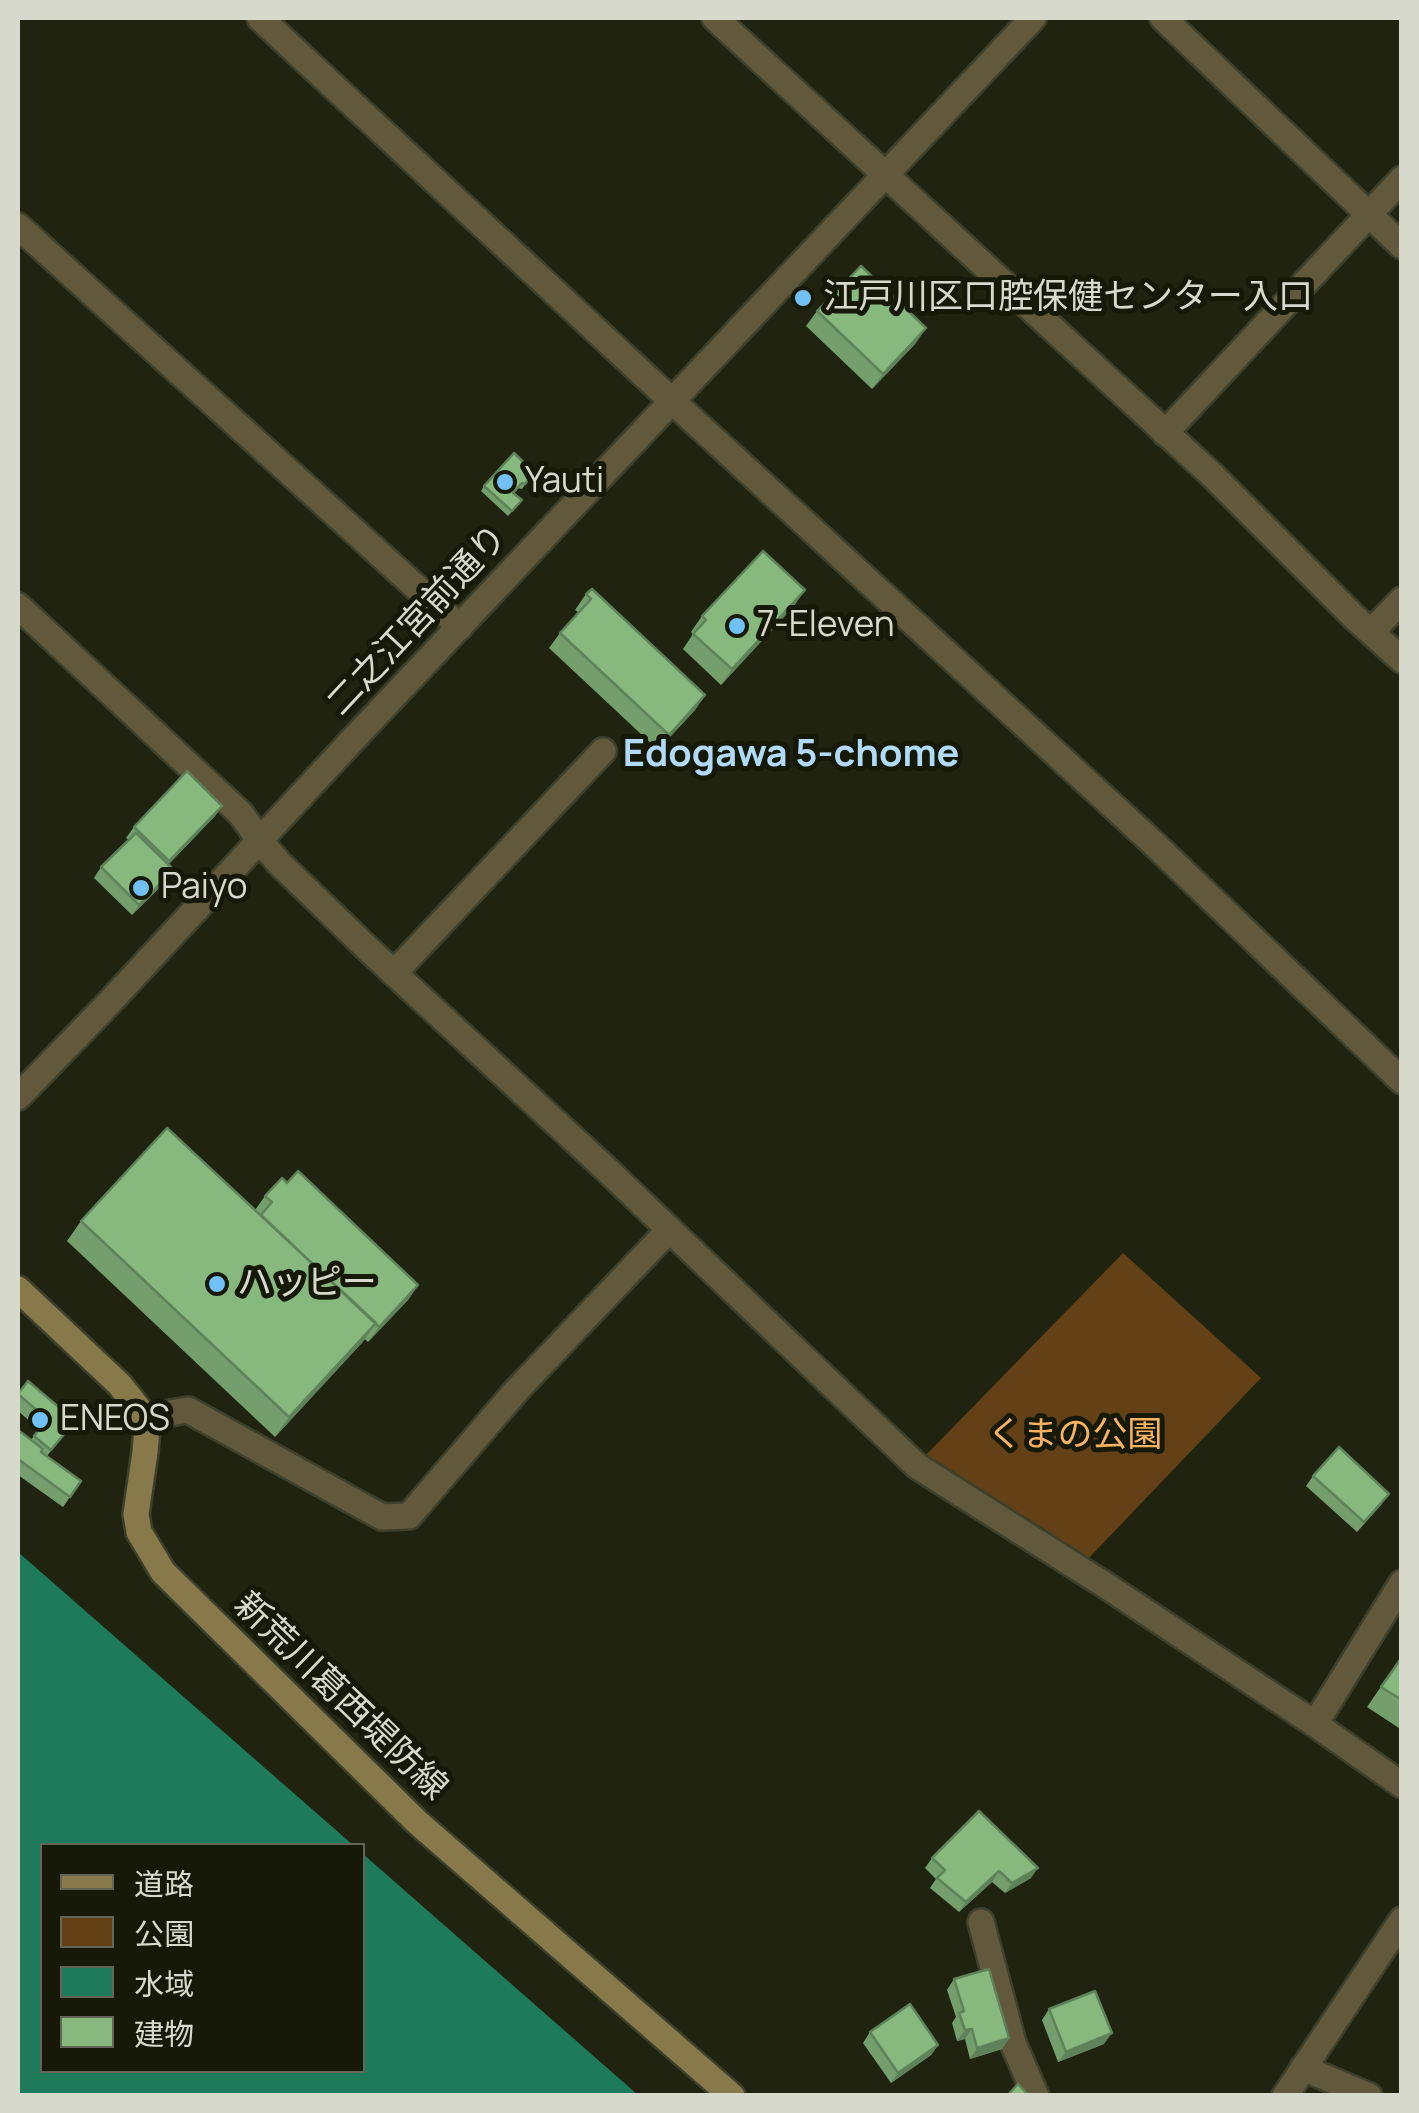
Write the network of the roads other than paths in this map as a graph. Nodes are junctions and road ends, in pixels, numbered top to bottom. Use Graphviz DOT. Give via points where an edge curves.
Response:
graph roads {
  1 [pos="260,18"];
  2 [pos="714,18"];
  3 [pos="1033,18"];
  4 [pos="1163,18"];
  5 [pos="884,175"];
  6 [pos="1402,179"];
  7 [pos="1368,215"];
  8 [pos="18,226"];
  9 [pos="1402,246"];
  10 [pos="672,401"];
  11 [pos="1165,432"];
  12 [pos="1402,600"];
  13 [pos="18,606"];
  14 [pos="460,627"];
  15 [pos="1371,632"];
  16 [pos="1402,660"];
  17 [pos="604,751"];
  18 [pos="260,841"];
  19 [pos="395,972"];
  20 [pos="1402,1081"];
  21 [pos="18,1097"];
  22 [pos="669,1230"];
  23 [pos="18,1289"];
  24 [pos="145,1418"];
  25 [pos="1402,1583"];
  26 [pos="1315,1724"];
  27 [pos="1402,1785"];
  28 [pos="1402,1920"];
  29 [pos="981,1922"];
  30 [pos="1302,2068"];
  31 [pos="732,2096"];
  32 [pos="1036,2096"];
  33 [pos="1284,2096"];
  34 [pos="1370,2096"];
  1 -- 10 [label="street"];
  2 -- 5 [label="street"];
  3 -- 5 [label="street, 二之江宮前通り"];
  4 -- 7 [label="street"];
  5 -- 10 [label="street, 二之江宮前通り"];
  5 -- 11 [label="street"];
  6 -- 7 [label="street"];
  7 -- 9 [label="street"];
  7 -- 11 [label="street"];
  8 -- 14 [label="street"];
  10 -- 14 [label="street, 二之江宮前通り"];
  10 -- 20 [label="street"];
  11 -- 15 [label="street"];
  12 -- 15 [label="street"];
  13 -- 18 [label="street" via="241,814"];
  14 -- 18 [label="street, 二之江宮前通り"];
  15 -- 16 [label="street"];
  17 -- 19 [label="street"];
  18 -- 19 [label="street"];
  18 -- 21 [label="street, 二之江宮前通り"];
  19 -- 22 [label="street"];
  22 -- 24 [label="street" via="516,1390 409,1516 382,1517 188,1410"];
  22 -- 26 [label="street" via="918,1466"];
  23 -- 24 [label="main road"];
  24 -- 31 [label="main road, 新荒川葛西堤防線" via="136,1514 163,1572 417,1822"];
  25 -- 26 [label="street"];
  26 -- 27 [label="street"];
  28 -- 30 [label="street"];
  29 -- 32 [label="street" via="1013,2044"];
  30 -- 33 [label="street"];
  30 -- 34 [label="street"];
}
